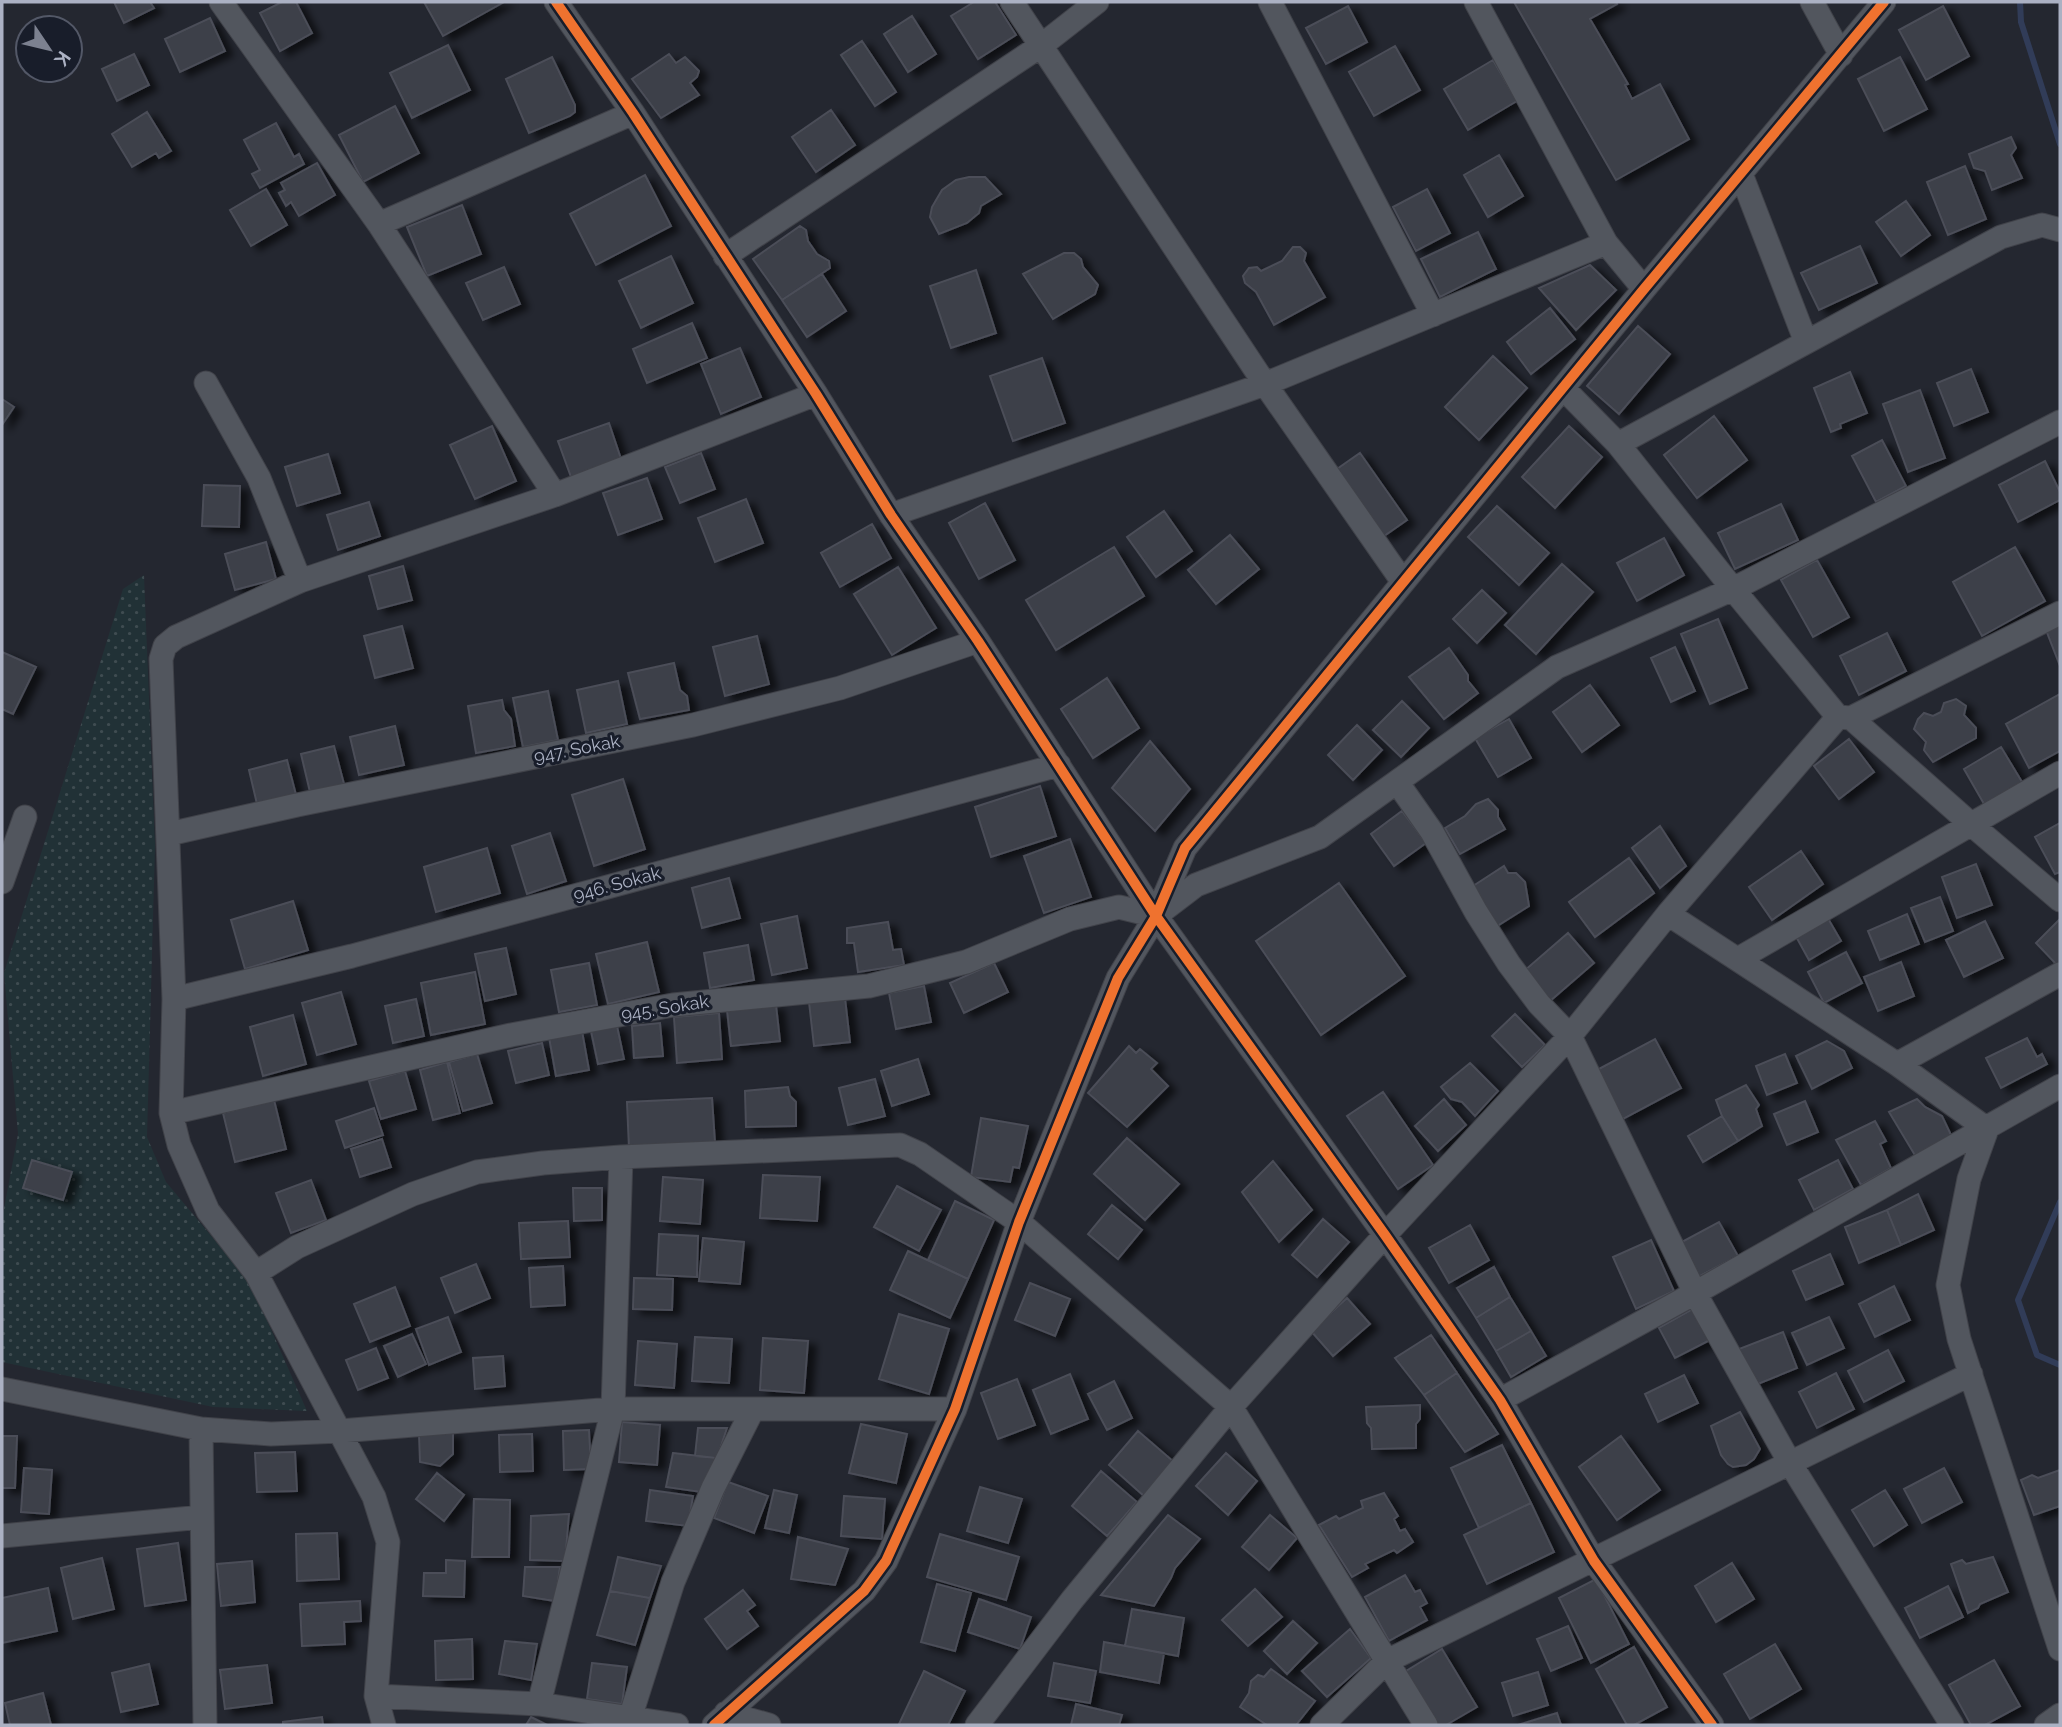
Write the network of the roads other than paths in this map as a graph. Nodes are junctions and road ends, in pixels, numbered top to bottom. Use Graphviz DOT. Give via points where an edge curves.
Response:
graph roads {
  1 [pos="221,2"];
  2 [pos="556,2"];
  3 [pos="1012,2"];
  4 [pos="1097,2"];
  5 [pos="1270,2"];
  6 [pos="1476,2"];
  7 [pos="1812,2"];
  8 [pos="1884,2"];
  9 [pos="1042,45"];
  10 [pos="1841,55"];
  11 [pos="633,113"];
  12 [pos="1741,174"];
  13 [pos="379,225"];
  14 [pos="2060,230"];
  15 [pos="1606,243"];
  16 [pos="725,256"];
  17 [pos="1644,289"];
  18 [pos="1433,315"];
  19 [pos="1805,342"];
  20 [pos="206,383"];
  21 [pos="1265,384"];
  22 [pos="1564,389"];
  23 [pos="816,394"];
  24 [pos="2060,422"];
  25 [pos="1618,444"];
  26 [pos="555,495"];
  27 [pos="891,515"];
  28 [pos="300,581"];
  29 [pos="1403,582"];
  30 [pos="1732,589"];
  31 [pos="2060,613"];
  32 [pos="978,641"];
  33 [pos="1845,717"];
  34 [pos="1059,765"];
  35 [pos="2060,773"];
  36 [pos="1397,782"];
  37 [pos="25,817"];
  38 [pos="1972,825"];
  39 [pos="169,834"];
  40 [pos="2,882"];
  41 [pos="2060,900"];
  42 [pos="1668,914"];
  43 [pos="1156,916"];
  44 [pos="1738,959"];
  45 [pos="2060,974"];
  46 [pos="174,999"];
  47 [pos="1570,1036"];
  48 [pos="1897,1064"];
  49 [pos="2060,1086"];
  50 [pos="171,1112"];
  51 [pos="1987,1129"];
  52 [pos="621,1157"];
  53 [pos="1019,1222"];
  54 [pos="1385,1236"];
  55 [pos="256,1273"];
  56 [pos="1695,1293"];
  57 [pos="1971,1374"];
  58 [pos="2,1389"];
  59 [pos="1500,1400"];
  60 [pos="1231,1407"];
  61 [pos="613,1409"];
  62 [pos="753,1409"];
  63 [pos="956,1409"];
  64 [pos="201,1429"];
  65 [pos="340,1431"];
  66 [pos="1790,1463"];
  67 [pos="202,1517"];
  68 [pos="2,1536"];
  69 [pos="1594,1561"];
  70 [pos="2060,1649"];
  71 [pos="1387,1661"];
  72 [pos="376,1696"];
  73 [pos="540,1704"];
  74 [pos="2060,1715"];
  75 [pos="630,1718"];
  76 [pos="720,1719"];
  77 [pos="205,1725"];
  78 [pos="384,1725"];
  79 [pos="677,1725"];
  80 [pos="769,1725"];
  81 [pos="977,1725"];
  82 [pos="1322,1725"];
  83 [pos="1426,1725"];
  84 [pos="1712,1725"];
  85 [pos="1952,1725"];
  86 [pos="2046,1725"];
  1 -- 13 [label="street"];
  2 -- 11 [label="street"];
  3 -- 9 [label="street"];
  4 -- 9 [label="street"];
  5 -- 18 [label="street"];
  6 -- 15 [label="street"];
  7 -- 10 [label="street"];
  8 -- 10 [label="street"];
  9 -- 16 [label="street"];
  9 -- 21 [label="street"];
  10 -- 12 [label="street"];
  11 -- 13 [label="street"];
  11 -- 16 [label="street"];
  12 -- 17 [label="street"];
  12 -- 19 [label="street"];
  13 -- 26 [label="street"];
  14 -- 19 [label="street" via="2042,225 2001,237"];
  15 -- 17 [label="street"];
  15 -- 18 [label="street"];
  16 -- 23 [label="street"];
  17 -- 22 [label="street"];
  18 -- 21 [label="street"];
  19 -- 25 [label="street"];
  20 -- 28 [label="street" via="259,478"];
  21 -- 27 [label="street"];
  21 -- 29 [label="street"];
  22 -- 25 [label="street"];
  22 -- 29 [label="street"];
  23 -- 26 [label="street"];
  23 -- 27 [label="street"];
  24 -- 30 [label="street"];
  25 -- 30 [label="street"];
  26 -- 28 [label="street"];
  27 -- 32 [label="street"];
  28 -- 39 [label="street" via="165,646 161,659"];
  29 -- 43 [label="street" via="1185,848"];
  30 -- 33 [label="street"];
  30 -- 36 [label="street" via="1557,667"];
  31 -- 33 [label="street"];
  32 -- 34 [label="street"];
  32 -- 39 [label="street, 947. Sokak" via="840,688 693,725 296,804"];
  33 -- 38 [label="street"];
  33 -- 42 [label="street"];
  34 -- 43 [label="street"];
  34 -- 46 [label="street, 946. Sokak" via="366,952"];
  35 -- 38 [label="street"];
  36 -- 43 [label="street" via="1320,836 1196,885"];
  36 -- 47 [label="street" via="1432,832 1509,964"];
  37 -- 40 [label="street"];
  38 -- 41 [label="street"];
  38 -- 44 [label="street"];
  39 -- 46 [label="street"];
  42 -- 44 [label="street"];
  42 -- 47 [label="street"];
  43 -- 50 [label="street, 945. Sokak" via="1119,907 1070,919 965,962 869,986 660,1007 511,1035"];
  43 -- 53 [label="street" via="1118,978"];
  43 -- 54 [label="street"];
  44 -- 48 [label="street"];
  45 -- 48 [label="street"];
  46 -- 50 [label="street"];
  47 -- 54 [label="street"];
  47 -- 56 [label="street"];
  48 -- 51 [label="street"];
  49 -- 51 [label="street"];
  50 -- 55 [label="street" via="179,1145 208,1211"];
  51 -- 56 [label="street"];
  51 -- 57 [label="street" via="1969,1179 1948,1285"];
  52 -- 53 [label="street" via="900,1145"];
  52 -- 55 [label="street" via="477,1172 413,1194 297,1247"];
  52 -- 61 [label="street"];
  53 -- 60 [label="street"];
  53 -- 63 [label="street"];
  54 -- 59 [label="street"];
  54 -- 60 [label="street"];
  55 -- 65 [label="street"];
  56 -- 59 [label="street"];
  56 -- 66 [label="street"];
  57 -- 66 [label="street"];
  57 -- 70 [label="street"];
  58 -- 64 [label="street"];
  59 -- 69 [label="street"];
  60 -- 71 [label="street"];
  60 -- 81 [label="street" via="1072,1600"];
  61 -- 62 [label="street"];
  61 -- 65 [label="street"];
  61 -- 73 [label="street"];
  62 -- 63 [label="street"];
  62 -- 75 [label="street" via="673,1582"];
  63 -- 76 [label="street" via="886,1561 864,1591"];
  64 -- 65 [label="street" via="271,1434"];
  64 -- 67 [label="street"];
  65 -- 72 [label="street" via="374,1497 388,1542"];
  66 -- 69 [label="street"];
  66 -- 85 [label="street"];
  67 -- 68 [label="street"];
  67 -- 77 [label="street"];
  69 -- 71 [label="street"];
  69 -- 84 [label="street"];
  71 -- 82 [label="street"];
  71 -- 83 [label="street"];
  72 -- 73 [label="street"];
  72 -- 78 [label="street"];
  73 -- 75 [label="street"];
  74 -- 86 [label="street"];
  75 -- 79 [label="street"];
  76 -- 80 [label="street"];
}
